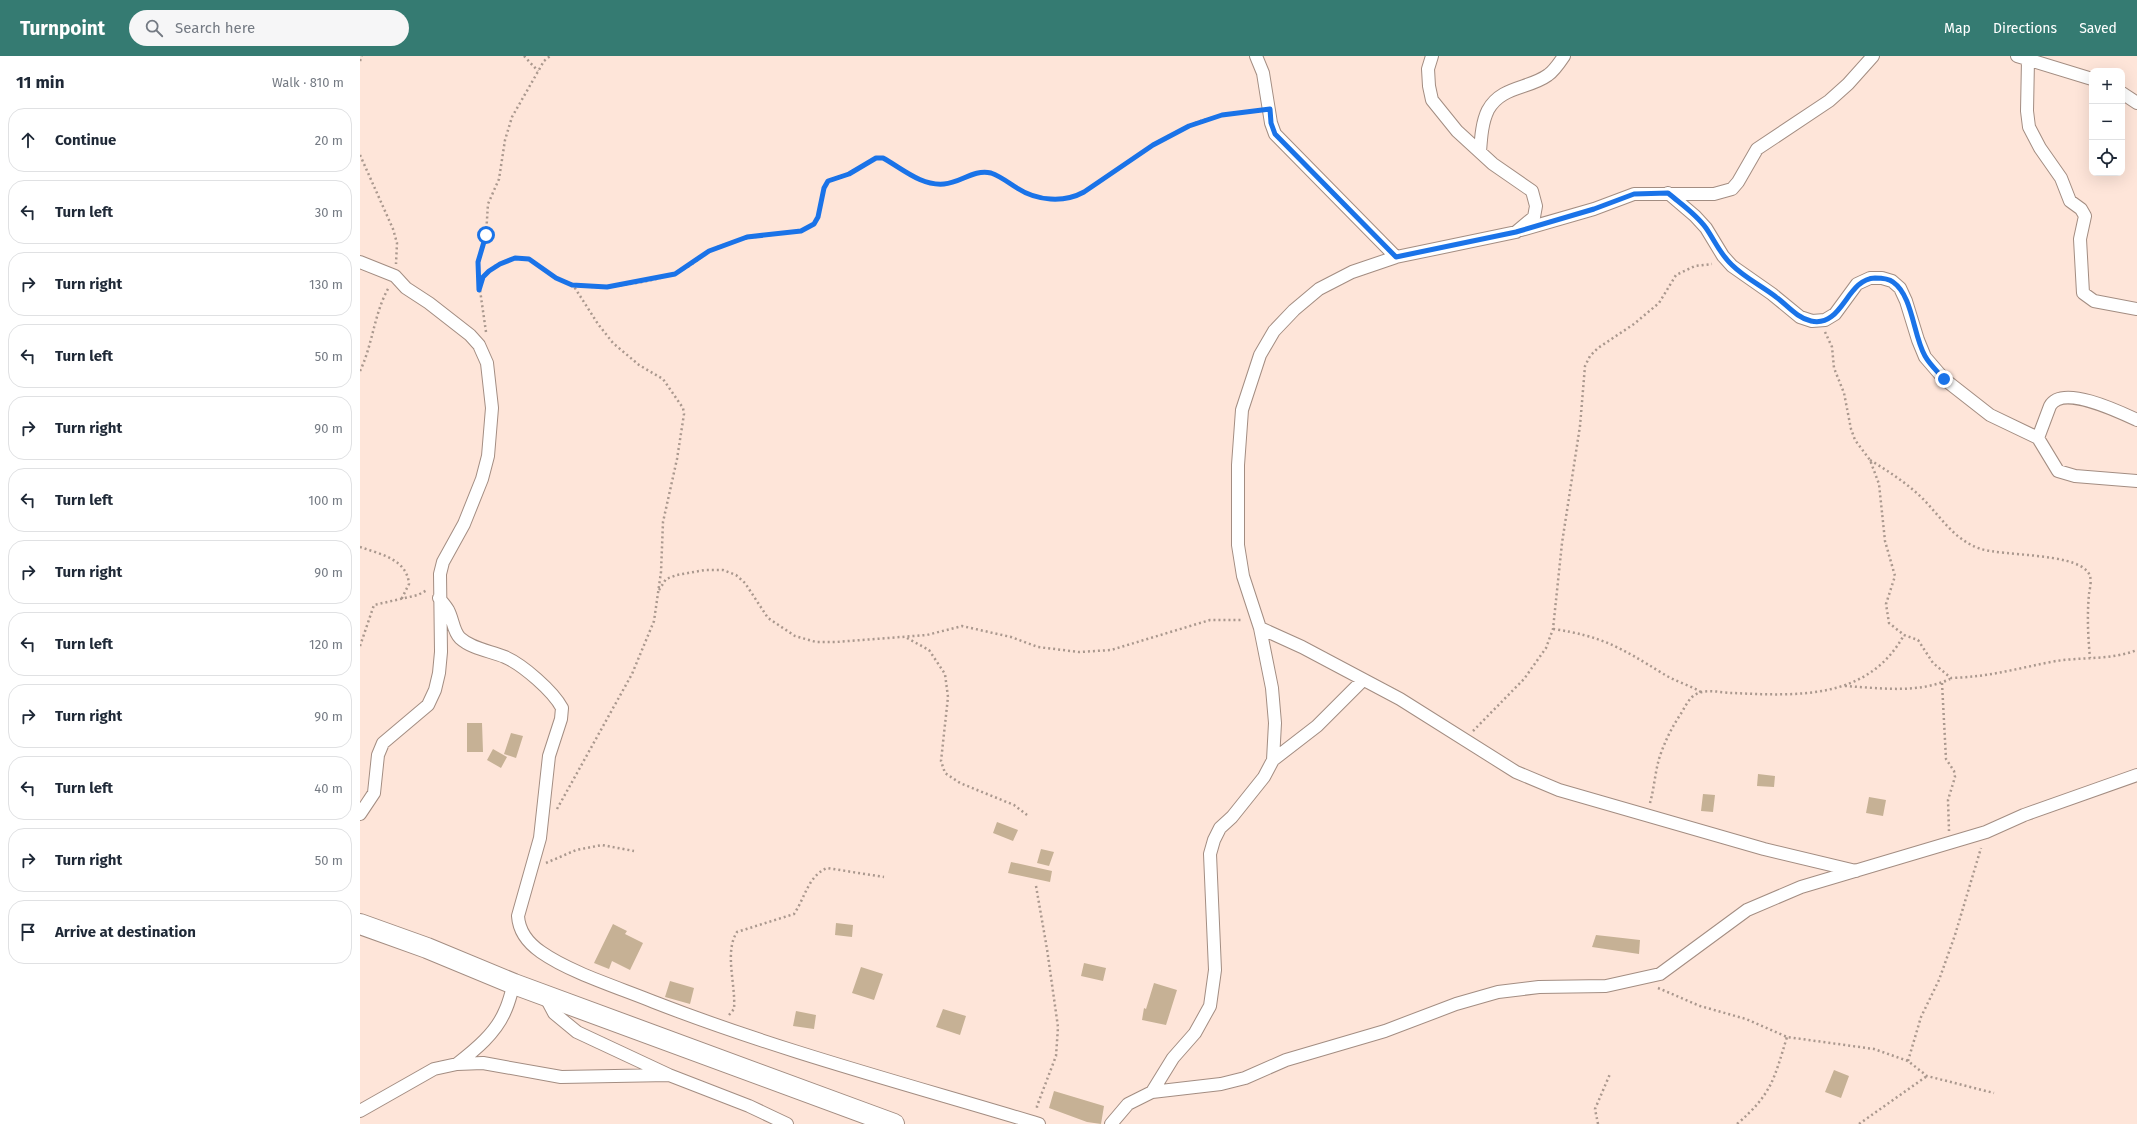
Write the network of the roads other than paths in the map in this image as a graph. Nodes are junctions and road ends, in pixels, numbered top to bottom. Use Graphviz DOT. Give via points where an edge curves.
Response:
graph roads {
  1 [pos="1256,56"];
  2 [pos="1432,56"];
  3 [pos="1564,56"];
  4 [pos="1873,56"];
  5 [pos="2022,58"];
  6 [pos="2089,78"];
  7 [pos="2125,95"];
  8 [pos="2137,102"];
  9 [pos="1480,152"];
  10 [pos="1668,193"];
  11 [pos="1516,232"];
  12 [pos="1396,257"];
  13 [pos="360,262"];
  14 [pos="2137,309"];
  15 [pos="2137,416"];
  16 [pos="2137,420"];
  17 [pos="2038,438"];
  18 [pos="2137,482"];
  19 [pos="439,598"];
  20 [pos="1259,624"];
  21 [pos="1363,680"];
  22 [pos="1273,760"];
  23 [pos="2137,775"];
  24 [pos="360,814"];
  25 [pos="1858,872"];
  26 [pos="360,924"];
  27 [pos="514,984"];
  28 [pos="545,996"];
  29 [pos="457,1064"];
  30 [pos="669,1075"];
  31 [pos="1152,1092"];
  32 [pos="360,1111"];
  33 [pos="1038,1118"];
  34 [pos="787,1124"];
  35 [pos="894,1124"];
  36 [pos="1111,1124"];
  1 -- 12 [label="street" via="1263,73 1275,134"];
  2 -- 9 [label="street" via="1428,69 1432,100 1457,131"];
  3 -- 9 [label="street" via="1549,75 1508,91 1496,99 1488,110 1483,125"];
  4 -- 10 [label="street" via="1829,101 1757,149 1732,189 1714,194"];
  5 -- 6 [label="street"];
  5 -- 14 [label="street" via="2029,127 2061,178 2070,201 2081,209 2085,216 2080,239 2083,293 2094,301"];
  7 -- 8 [label="street"];
  9 -- 11 [label="street" via="1532,191 1536,206 1534,216"];
  10 -- 11 [label="street" via="1634,194 1594,209"];
  10 -- 17 [label="street" via="1706,228 1732,266 1800,317 1816,321 1825,320 1835,314 1858,284 1870,278 1892,281 1900,288 1906,301 1925,357 1944,379 1990,415"];
  11 -- 12 [label="street"];
  12 -- 20 [label="street" via="1352,272 1319,290 1294,310 1274,331 1260,355 1242,410 1238,492 1238,545 1244,576"];
  13 -- 19 [label="street" via="396,276 406,288 436,307 470,335 487,363 492,408 488,456 464,524 443,562"];
  15 -- 16 [label="street"];
  16 -- 17 [label="street" via="2082,400 2059,398 2050,406"];
  17 -- 18 [label="street" via="2054,466 2064,474"];
  19 -- 24 [label="street" via="441,652 435,690 428,705 383,743 378,755 374,794"];
  19 -- 33 [label="street" via="449,610 460,638 518,665 548,690 562,708 549,756 537,853 520,906 519,927 532,944 564,966 770,1044"];
  20 -- 21 [label="street"];
  20 -- 22 [label="street" via="1272,688 1275,723"];
  21 -- 22 [label="street" via="1317,726"];
  21 -- 25 [label="street" via="1465,738 1516,772 1559,790 1764,849"];
  22 -- 31 [label="street" via="1264,777 1220,828 1214,840 1210,854 1215,970 1210,1006 1195,1033 1173,1058"];
  23 -- 25 [label="street" via="1986,832 1880,863"];
  25 -- 31 [label="street" via="1801,887 1747,910 1660,974 1606,986 1539,987 1498,992 1456,1004 1385,1031 1286,1060 1245,1078 1222,1084"];
  26 -- 27 [label="highway"];
  27 -- 28 [label="highway"];
  27 -- 29 [label="street" via="505,1012 496,1025 478,1047"];
  28 -- 30 [label="street" via="554,1013 577,1032"];
  28 -- 35 [label="highway"];
  29 -- 30 [label="street" via="483,1063 561,1077"];
  29 -- 32 [label="street" via="434,1070"];
  30 -- 34 [label="street" via="749,1106"];
  31 -- 36 [label="street" via="1128,1104"];
}
